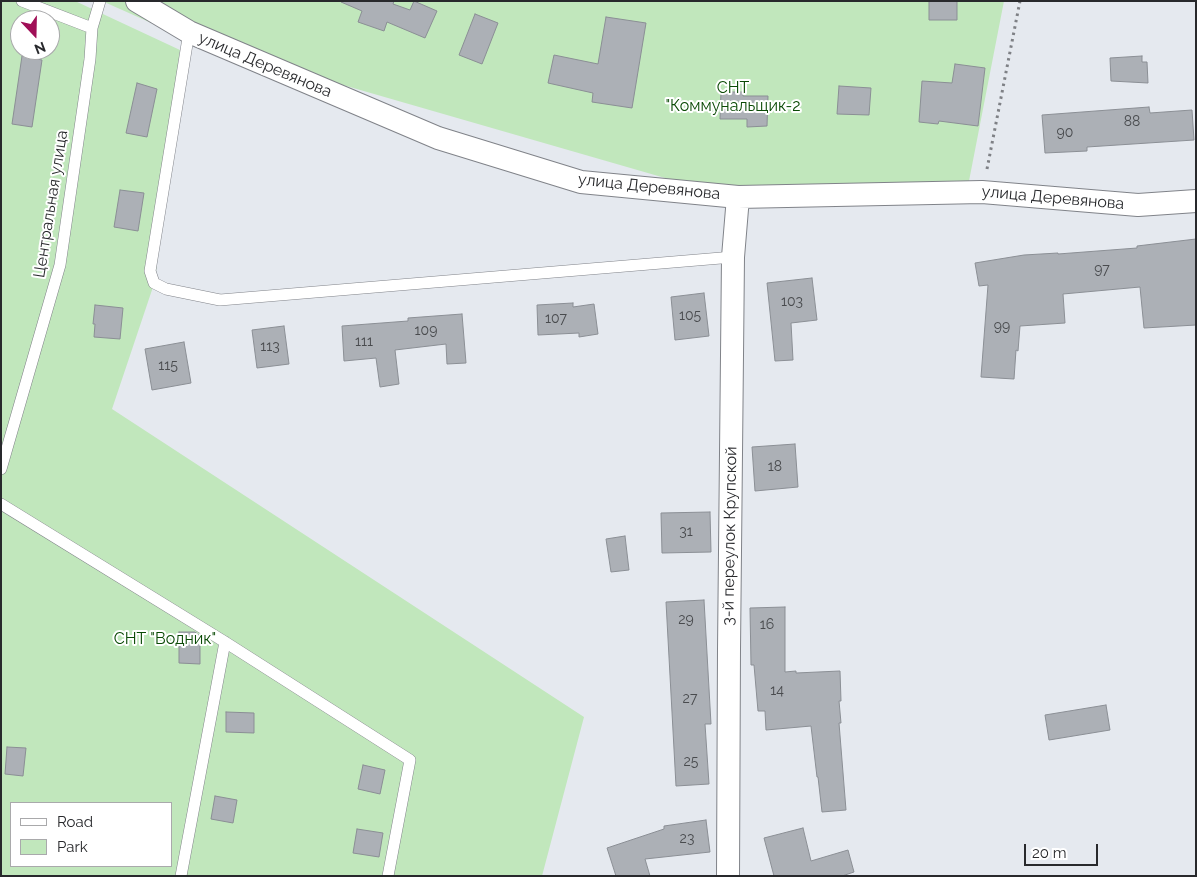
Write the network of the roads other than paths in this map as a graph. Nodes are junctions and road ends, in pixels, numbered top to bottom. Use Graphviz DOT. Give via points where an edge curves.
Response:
graph roads {
  1 [pos="22,1"];
  2 [pos="100,1"];
  3 [pos="137,1"];
  4 [pos="92,28"];
  5 [pos="189,32"];
  6 [pos="738,197"];
  7 [pos="1196,201"];
  8 [pos="733,257"];
  9 [pos="1,469"];
  10 [pos="1,504"];
  11 [pos="225,642"];
  12 [pos="181,876"];
  13 [pos="388,876"];
  14 [pos="728,876"];
  1 -- 4 [label="lane"];
  2 -- 4 [label="lane, Центральная улица"];
  3 -- 5 [label="street, улица Деревянова"];
  4 -- 9 [label="lane, Центральная улица" via="60,265"];
  5 -- 6 [label="street, улица Деревянова" via="438,138 582,182"];
  5 -- 8 [label="lane" via="150,271 154,283 166,290 220,300"];
  6 -- 7 [label="street, улица Деревянова" via="982,192 1138,205"];
  6 -- 8 [label="street, 3-й переулок Крупской"];
  8 -- 14 [label="street, 3-й переулок Крупской"];
  10 -- 11 [label="lane"];
  11 -- 12 [label="lane"];
  11 -- 13 [label="lane" via="410,760"];
}
